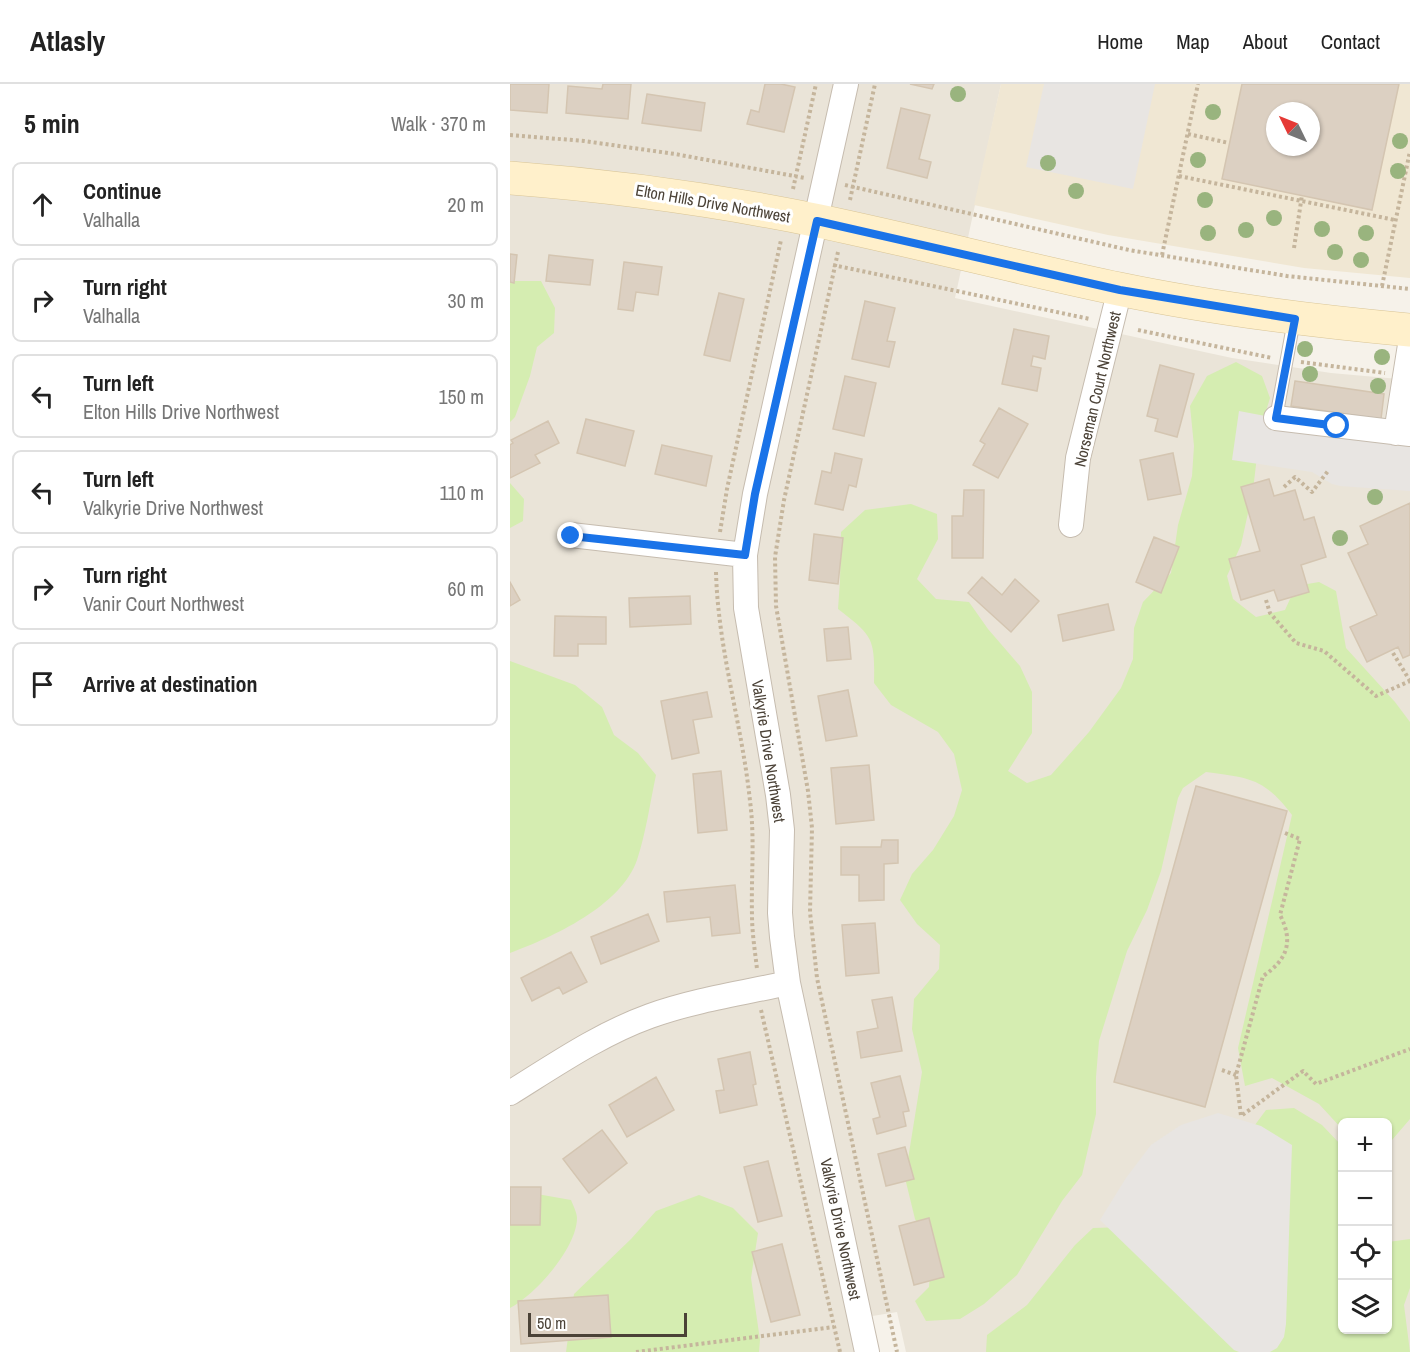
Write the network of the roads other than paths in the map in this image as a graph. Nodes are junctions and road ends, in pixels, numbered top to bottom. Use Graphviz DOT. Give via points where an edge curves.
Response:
graph roads {
  1 [pos="846,84"];
  2 [pos="510,178"];
  3 [pos="817,221"];
  4 [pos="1120,290"];
  5 [pos="1295,319"];
  6 [pos="1410,330"];
  7 [pos="1410,345"];
  8 [pos="1276,418"];
  9 [pos="1403,433"];
  10 [pos="1071,525"];
  11 [pos="571,536"];
  12 [pos="745,555"];
  13 [pos="788,983"];
  14 [pos="510,1092"];
  15 [pos="860,1351"];
  1 -- 3 [label="street, Valkyrie Drive Northwest"];
  2 -- 3 [label="main road, Elton Hills Drive Northwest" via="619,187"];
  3 -- 4 [label="main road, Elton Hills Drive Northwest"];
  3 -- 12 [label="street, Valkyrie Drive Northwest" via="755,494"];
  4 -- 5 [label="main road, Elton Hills Drive Northwest"];
  4 -- 10 [label="street, Norseman Court Northwest" via="1078,458"];
  5 -- 6 [label="main road, Elton Hills Drive Northwest"];
  5 -- 8 [label="lane"];
  7 -- 9 [label="street"];
  8 -- 9 [label="street"];
  11 -- 12 [label="street"];
  12 -- 13 [label="street, Valkyrie Drive Northwest" via="747,620 782,830 780,913"];
  13 -- 14 [label="street" via="650,1016 585,1047"];
  13 -- 15 [label="street, Valkyrie Drive Northwest"];
}
